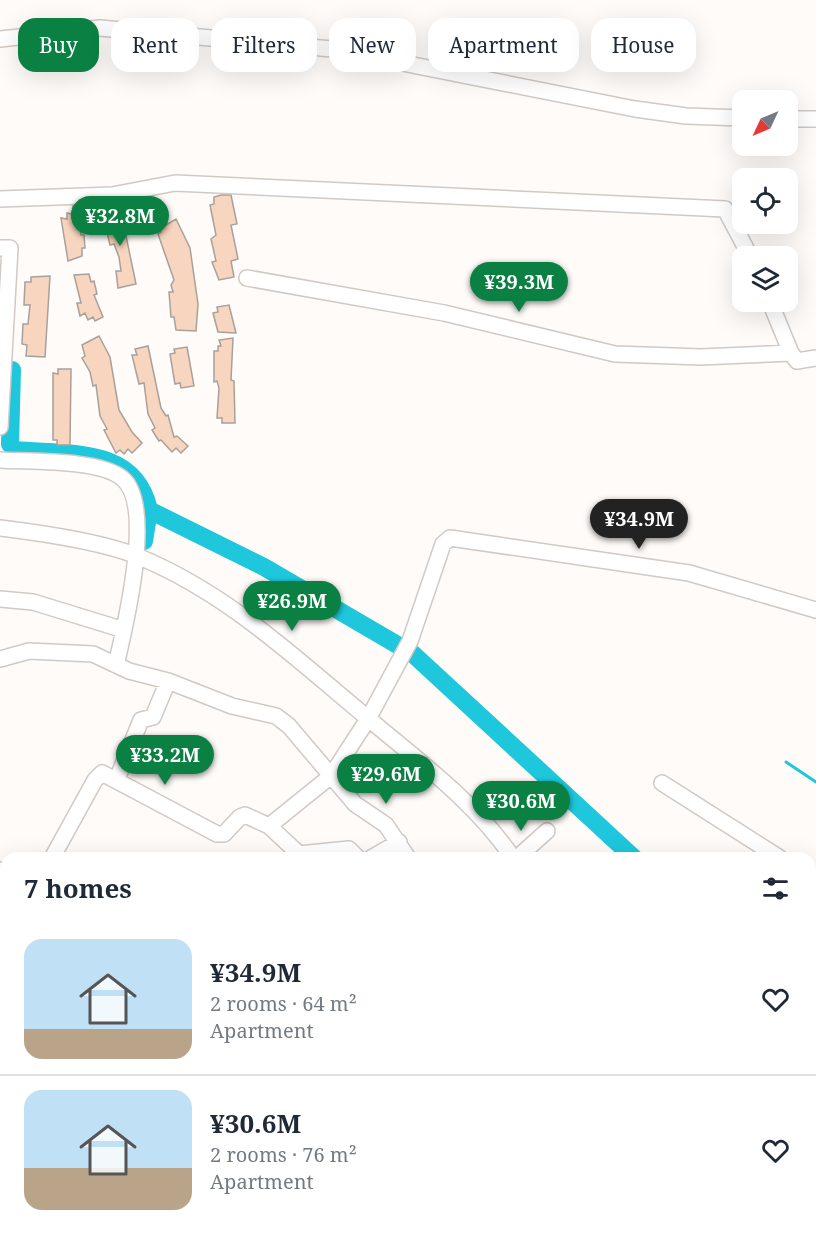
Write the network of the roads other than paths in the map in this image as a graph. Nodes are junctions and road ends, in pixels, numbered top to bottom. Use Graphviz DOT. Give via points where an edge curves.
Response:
graph roads {
  1 [pos="0,39"];
  2 [pos="732,118"];
  3 [pos="798,118"];
  4 [pos="816,119"];
  5 [pos="0,199"];
  6 [pos="745,246"];
  7 [pos="0,248"];
  8 [pos="247,278"];
  9 [pos="4,305"];
  10 [pos="774,312"];
  11 [pos="791,353"];
  12 [pos="816,358"];
  13 [pos="1,402"];
  14 [pos="0,427"];
  15 [pos="0,460"];
  16 [pos="0,528"];
  17 [pos="136,556"];
  18 [pos="0,599"];
  19 [pos="816,610"];
  20 [pos="124,630"];
  21 [pos="2,656"];
  22 [pos="116,665"];
  23 [pos="168,681"];
  24 [pos="368,719"];
  25 [pos="331,776"];
  26 [pos="117,779"];
  27 [pos="662,783"];
  28 [pos="269,826"];
  29 [pos="547,831"];
  30 [pos="399,842"];
  31 [pos="55,852"];
  32 [pos="297,852"];
  33 [pos="319,852"];
  34 [pos="352,852"];
  35 [pos="382,852"];
  36 [pos="405,852"];
  37 [pos="510,852"];
  38 [pos="522,852"];
  39 [pos="771,852"];
  1 -- 2 [label="street" via="100,28 332,50 635,109"];
  3 -- 4 [label="street"];
  5 -- 6 [label="street" via="112,195 175,183 725,209"];
  7 -- 9 [label="street" via="10,248"];
  8 -- 11 [label="street" via="444,313 615,354 701,357"];
  9 -- 13 [label="street"];
  10 -- 11 [label="street"];
  11 -- 12 [label="street" via="797,361"];
  13 -- 14 [label="street"];
  15 -- 17 [label="street" via="87,466 123,478 132,492 136,512"];
  16 -- 17 [label="street" via="48,534"];
  17 -- 20 [label="street"];
  17 -- 24 [label="street" via="225,602 266,631"];
  18 -- 20 [label="street" via="44,605"];
  19 -- 24 [label="street" via="689,573 450,538 442,544 410,641"];
  20 -- 22 [label="street"];
  21 -- 22 [label="street" via="30,651 71,652 93,654"];
  22 -- 23 [label="street"];
  23 -- 25 [label="street" via="232,706 276,716"];
  23 -- 26 [label="street" via="153,717 141,720"];
  24 -- 25 [label="street"];
  24 -- 37 [label="street" via="465,801"];
  25 -- 28 [label="street"];
  25 -- 30 [label="street" via="355,804 386,825"];
  26 -- 28 [label="street" via="216,834 224,834 245,815"];
  26 -- 31 [label="street" via="102,773 94,780"];
  27 -- 39 [label="street"];
  28 -- 32 [label="street"];
  29 -- 38 [label="street"];
  30 -- 35 [label="street"];
  30 -- 36 [label="street"];
  33 -- 34 [label="street"];
}
